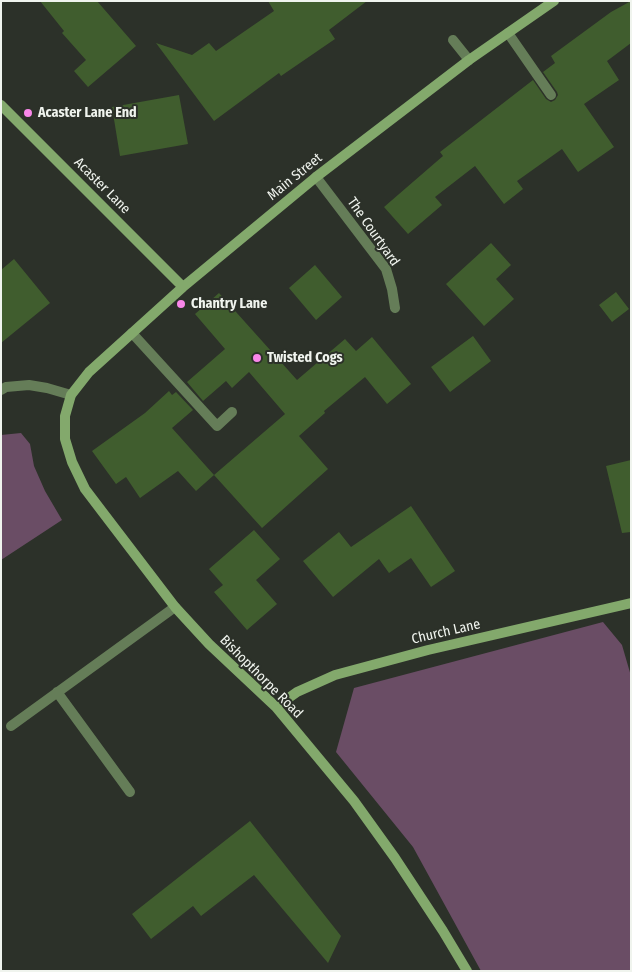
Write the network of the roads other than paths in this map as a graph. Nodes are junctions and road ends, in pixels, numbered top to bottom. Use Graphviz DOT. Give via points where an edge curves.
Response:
graph roads {
  1 [pos="553,2"];
  2 [pos="508,33"];
  3 [pos="453,40"];
  4 [pos="469,60"];
  5 [pos="551,95"];
  6 [pos="1,105"];
  7 [pos="316,177"];
  8 [pos="183,287"];
  9 [pos="395,308"];
  10 [pos="132,333"];
  11 [pos="1,390"];
  12 [pos="71,395"];
  13 [pos="232,412"];
  14 [pos="631,603"];
  15 [pos="175,607"];
  16 [pos="57,692"];
  17 [pos="276,707"];
  18 [pos="11,726"];
  19 [pos="130,792"];
  20 [pos="466,971"];
  1 -- 2 [label="street, Main Street"];
  2 -- 4 [label="street, Main Street"];
  2 -- 5 [label="street"];
  3 -- 4 [label="street"];
  4 -- 7 [label="street, Main Street"];
  6 -- 8 [label="street, Acaster Lane"];
  7 -- 8 [label="street, Main Street"];
  7 -- 9 [label="street, The Courtyard" via="386,269"];
  8 -- 10 [label="street, Main Street"];
  10 -- 12 [label="street, Main Street" via="89,372"];
  10 -- 13 [label="street" via="217,426"];
  11 -- 12 [label="street" via="29,385"];
  12 -- 15 [label="street, Bishopthorpe Road" via="65,416 65,439 85,489"];
  14 -- 17 [label="street, Church Lane" via="335,675 297,692"];
  15 -- 16 [label="street"];
  15 -- 17 [label="street, Bishopthorpe Road"];
  16 -- 18 [label="street"];
  16 -- 19 [label="street"];
  17 -- 20 [label="street, Bishopthorpe Road" via="354,801 395,858"];
}
